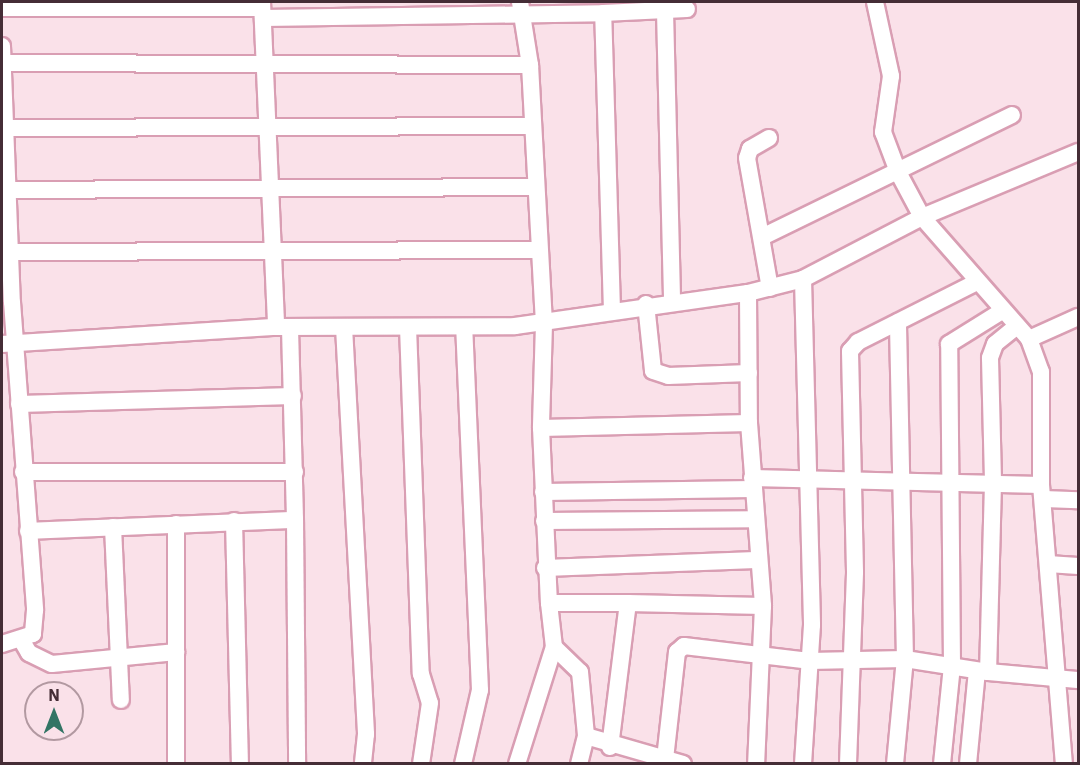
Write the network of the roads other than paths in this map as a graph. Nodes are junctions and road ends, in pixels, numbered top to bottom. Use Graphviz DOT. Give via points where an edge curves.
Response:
graph roads {
  1 [pos="875,2"];
  2 [pos="2,8"];
  3 [pos="520,8"];
  4 [pos="262,9"];
  5 [pos="687,9"];
  6 [pos="665,10"];
  7 [pos="603,13"];
  8 [pos="2,46"];
  9 [pos="4,63"];
  10 [pos="530,65"];
  11 [pos="265,68"];
  12 [pos="1012,115"];
  13 [pos="533,126"];
  14 [pos="9,128"];
  15 [pos="265,129"];
  16 [pos="769,138"];
  17 [pos="1078,152"];
  18 [pos="898,172"];
  19 [pos="533,187"];
  20 [pos="11,190"];
  21 [pos="268,192"];
  22 [pos="922,217"];
  23 [pos="762,237"];
  24 [pos="536,250"];
  25 [pos="272,251"];
  26 [pos="10,252"];
  27 [pos="802,279"];
  28 [pos="975,283"];
  29 [pos="770,288"];
  30 [pos="748,293"];
  31 [pos="672,300"];
  32 [pos="7,303"];
  33 [pos="646,304"];
  34 [pos="612,310"];
  35 [pos="1002,311"];
  36 [pos="1078,317"];
  37 [pos="898,322"];
  38 [pos="544,324"];
  39 [pos="1017,326"];
  40 [pos="283,327"];
  41 [pos="344,327"];
  42 [pos="408,327"];
  43 [pos="464,328"];
  44 [pos="1029,339"];
  45 [pos="8,342"];
  46 [pos="749,373"];
  47 [pos="292,396"];
  48 [pos="19,404"];
  49 [pos="749,423"];
  50 [pos="541,428"];
  51 [pos="23,472"];
  52 [pos="295,472"];
  53 [pos="804,479"];
  54 [pos="850,480"];
  55 [pos="903,482"];
  56 [pos="993,483"];
  57 [pos="752,484"];
  58 [pos="948,484"];
  59 [pos="543,492"];
  60 [pos="1042,492"];
  61 [pos="1078,500"];
  62 [pos="754,519"];
  63 [pos="295,520"];
  64 [pos="234,521"];
  65 [pos="544,521"];
  66 [pos="176,524"];
  67 [pos="113,527"];
  68 [pos="28,531"];
  69 [pos="756,560"];
  70 [pos="1048,564"];
  71 [pos="1078,566"];
  72 [pos="545,568"];
  73 [pos="549,603"];
  74 [pos="628,603"];
  75 [pos="763,606"];
  76 [pos="22,641"];
  77 [pos="2,644"];
  78 [pos="554,647"];
  79 [pos="176,652"];
  80 [pos="762,654"];
  81 [pos="119,658"];
  82 [pos="905,659"];
  83 [pos="852,660"];
  84 [pos="809,661"];
  85 [pos="952,665"];
  86 [pos="982,671"];
  87 [pos="1078,680"];
  88 [pos="1058,682"];
  89 [pos="121,700"];
  90 [pos="586,736"];
  91 [pos="610,747"];
  92 [pos="664,759"];
  93 [pos="644,760"];
  94 [pos="176,764"];
  95 [pos="240,764"];
  96 [pos="297,764"];
  97 [pos="363,764"];
  98 [pos="421,764"];
  99 [pos="463,764"];
  100 [pos="517,764"];
  101 [pos="579,764"];
  102 [pos="683,764"];
  103 [pos="756,764"];
  104 [pos="802,764"];
  105 [pos="848,764"];
  106 [pos="895,764"];
  107 [pos="942,764"];
  108 [pos="968,764"];
  109 [pos="1064,764"];
  1 -- 18 [label="street" via="891,76 883,132"];
  2 -- 4 [label="street"];
  3 -- 4 [label="street"];
  3 -- 7 [label="street"];
  3 -- 10 [label="street"];
  4 -- 11 [label="street"];
  5 -- 6 [label="street"];
  6 -- 7 [label="street"];
  6 -- 31 [label="street"];
  7 -- 34 [label="street"];
  8 -- 9 [label="street"];
  9 -- 11 [label="street"];
  9 -- 14 [label="street"];
  10 -- 11 [label="street"];
  10 -- 13 [label="street"];
  11 -- 15 [label="street"];
  12 -- 18 [label="street"];
  13 -- 15 [label="street"];
  13 -- 19 [label="street"];
  14 -- 15 [label="street"];
  14 -- 20 [label="street"];
  15 -- 21 [label="street"];
  16 -- 23 [label="street" via="750,149 747,158"];
  17 -- 22 [label="street"];
  18 -- 22 [label="street"];
  18 -- 23 [label="street"];
  19 -- 21 [label="street"];
  19 -- 24 [label="street"];
  20 -- 21 [label="street"];
  20 -- 26 [label="street"];
  21 -- 25 [label="street"];
  22 -- 27 [label="street"];
  22 -- 28 [label="street"];
  23 -- 29 [label="street"];
  24 -- 25 [label="street"];
  24 -- 38 [label="street"];
  25 -- 26 [label="street"];
  25 -- 40 [label="street"];
  26 -- 32 [label="street"];
  27 -- 29 [label="street"];
  27 -- 53 [label="street"];
  28 -- 35 [label="street"];
  28 -- 37 [label="street"];
  29 -- 30 [label="street"];
  30 -- 31 [label="street"];
  30 -- 46 [label="street"];
  31 -- 33 [label="street"];
  32 -- 45 [label="street"];
  33 -- 34 [label="street"];
  33 -- 46 [label="street" via="653,370 668,376"];
  34 -- 38 [label="street"];
  35 -- 39 [label="street"];
  35 -- 58 [label="street" via="949,344"];
  36 -- 44 [label="street"];
  37 -- 54 [label="street" via="850,351"];
  37 -- 55 [label="street"];
  38 -- 43 [label="street"];
  38 -- 50 [label="street"];
  39 -- 44 [label="street"];
  39 -- 56 [label="street" via="995,344 990,358"];
  40 -- 41 [label="street"];
  40 -- 45 [label="street"];
  40 -- 47 [label="street"];
  41 -- 42 [label="street"];
  41 -- 97 [label="street" via="366,734"];
  42 -- 43 [label="street"];
  42 -- 98 [label="street" via="421,674 430,703"];
  43 -- 99 [label="street" via="480,690"];
  44 -- 60 [label="street" via="1044,391"];
  45 -- 48 [label="street"];
  46 -- 49 [label="street"];
  47 -- 48 [label="street"];
  47 -- 52 [label="street"];
  48 -- 51 [label="street"];
  49 -- 50 [label="street"];
  49 -- 57 [label="street"];
  50 -- 59 [label="street"];
  51 -- 52 [label="street"];
  51 -- 68 [label="street"];
  52 -- 63 [label="street"];
  53 -- 54 [label="street"];
  53 -- 57 [label="street"];
  53 -- 84 [label="street"];
  54 -- 55 [label="street"];
  54 -- 83 [label="street"];
  55 -- 58 [label="street"];
  55 -- 82 [label="street"];
  56 -- 58 [label="street"];
  56 -- 60 [label="street"];
  56 -- 86 [label="street"];
  57 -- 59 [label="street"];
  57 -- 62 [label="street"];
  58 -- 85 [label="street"];
  59 -- 65 [label="street"];
  60 -- 61 [label="street"];
  60 -- 70 [label="street"];
  62 -- 65 [label="street"];
  62 -- 69 [label="street"];
  63 -- 64 [label="street"];
  63 -- 96 [label="street"];
  64 -- 66 [label="street"];
  64 -- 95 [label="street"];
  65 -- 72 [label="street"];
  66 -- 67 [label="street"];
  66 -- 79 [label="street"];
  67 -- 68 [label="street"];
  67 -- 81 [label="street"];
  68 -- 76 [label="street" via="35,626"];
  69 -- 72 [label="street"];
  69 -- 75 [label="street"];
  70 -- 71 [label="street"];
  70 -- 88 [label="street"];
  72 -- 73 [label="street"];
  73 -- 74 [label="street"];
  73 -- 78 [label="street"];
  74 -- 75 [label="street"];
  74 -- 91 [label="street"];
  75 -- 80 [label="street"];
  76 -- 77 [label="street"];
  76 -- 81 [label="street" via="29,653 52,664"];
  78 -- 90 [label="street" via="580,672"];
  78 -- 100 [label="street"];
  79 -- 81 [label="street"];
  79 -- 94 [label="street"];
  80 -- 84 [label="street"];
  80 -- 92 [label="street" via="680,648"];
  80 -- 103 [label="street"];
  81 -- 89 [label="street"];
  82 -- 83 [label="street"];
  82 -- 85 [label="street"];
  82 -- 106 [label="street"];
  83 -- 84 [label="street"];
  83 -- 105 [label="street"];
  84 -- 104 [label="street"];
  85 -- 86 [label="street"];
  85 -- 107 [label="street"];
  86 -- 88 [label="street"];
  86 -- 108 [label="street"];
  87 -- 88 [label="street"];
  88 -- 109 [label="street"];
  90 -- 91 [label="street"];
  90 -- 101 [label="street"];
  91 -- 93 [label="street"];
  92 -- 93 [label="street"];
  92 -- 102 [label="street"];
}
